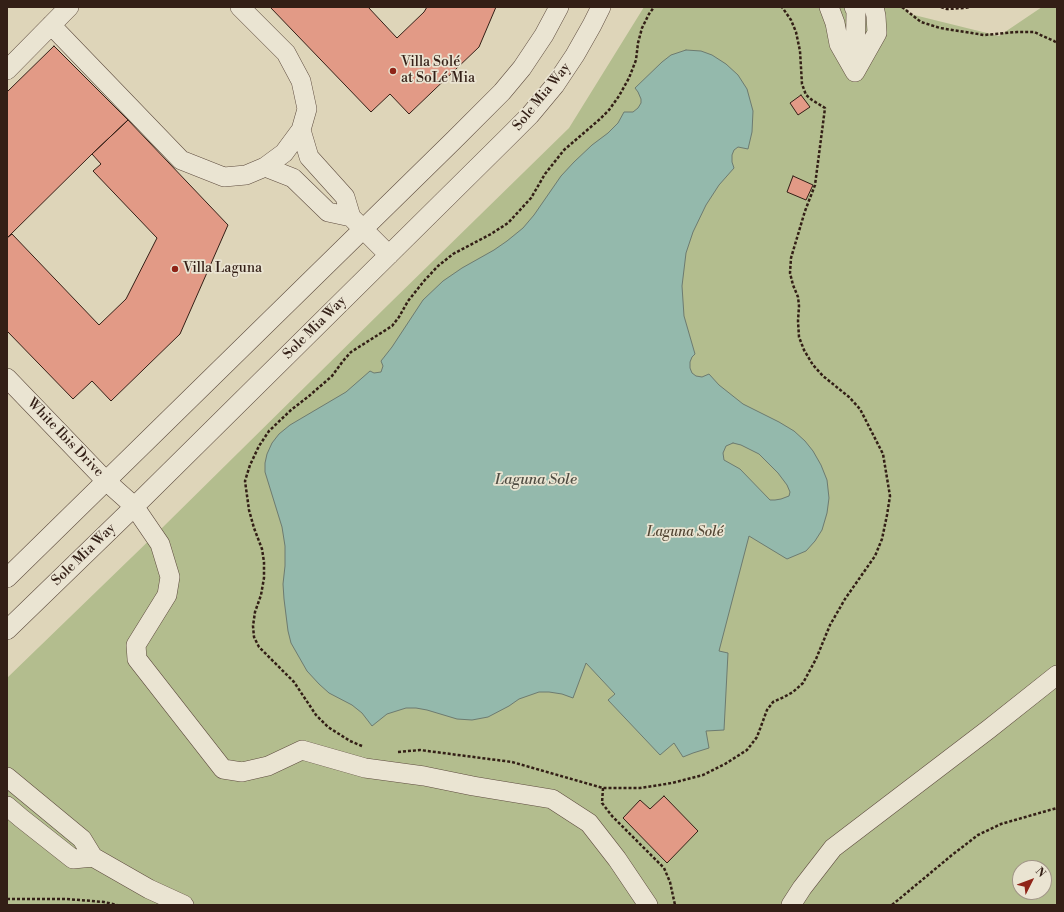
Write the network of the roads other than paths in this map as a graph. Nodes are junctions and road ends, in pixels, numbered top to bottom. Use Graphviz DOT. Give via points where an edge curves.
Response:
graph roads {
  1 [pos="69,7"];
  2 [pos="240,7"];
  3 [pos="559,7"];
  4 [pos="601,7"];
  5 [pos="829,7"];
  6 [pos="854,7"];
  7 [pos="874,7"];
  8 [pos="51,25"];
  9 [pos="7,70"];
  10 [pos="855,72"];
  11 [pos="301,130"];
  12 [pos="265,167"];
  13 [pos="357,224"];
  14 [pos="389,255"];
  15 [pos="7,378"];
  16 [pos="106,481"];
  17 [pos="134,506"];
  18 [pos="7,578"];
  19 [pos="7,630"];
  20 [pos="1057,675"];
  21 [pos="7,776"];
  22 [pos="7,806"];
  23 [pos="94,857"];
  24 [pos="184,905"];
  25 [pos="648,905"];
  26 [pos="791,905"];
  1 -- 8 [label="street"];
  2 -- 11 [label="street" via="286,53 301,81 308,109"];
  3 -- 13 [label="street" via="522,68 502,92 454,140"];
  4 -- 14 [label="street, Sole Mia Way" via="575,55 530,115"];
  5 -- 10 [label="street" via="839,44"];
  6 -- 10 [label="street"];
  7 -- 10 [label="street" via="877,33"];
  8 -- 9 [label="street"];
  8 -- 12 [label="street" via="181,160 224,177 246,176"];
  11 -- 12 [label="street" via="284,153"];
  11 -- 13 [label="street" via="309,157 345,196"];
  12 -- 13 [label="street" via="293,178 328,212"];
  13 -- 14 [label="street"];
  13 -- 16 [label="street"];
  14 -- 17 [label="street, Sole Mia Way"];
  15 -- 16 [label="street, White Ibis Drive"];
  16 -- 17 [label="street, White Ibis Drive"];
  16 -- 18 [label="street"];
  17 -- 19 [label="street, Sole Mia Way"];
  17 -- 25 [label="street, White Ibis Drive" via="160,544 170,577 167,596 136,645 138,658 223,769 242,772 268,766 302,750 365,768 552,799 589,823"];
  20 -- 26 [label="street" via="833,848"];
  21 -- 23 [label="street" via="82,839"];
  22 -- 23 [label="street" via="73,859"];
  23 -- 24 [label="street" via="149,889"];
}
